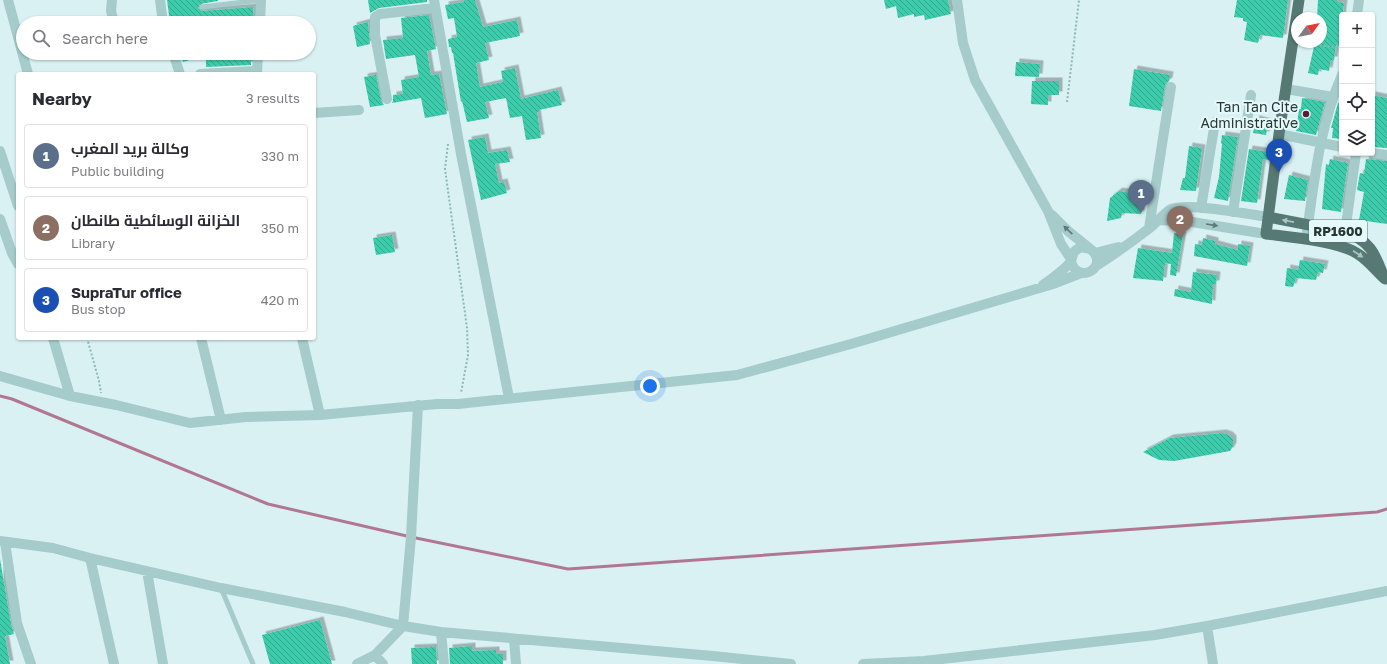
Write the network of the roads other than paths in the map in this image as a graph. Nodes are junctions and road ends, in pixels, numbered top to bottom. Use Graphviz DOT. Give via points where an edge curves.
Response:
graph roads {
  1 [pos="8,0"];
  2 [pos="112,0"];
  3 [pos="160,0"];
  4 [pos="261,0"];
  5 [pos="957,0"];
  6 [pos="1299,0"];
  7 [pos="1359,0"];
  8 [pos="434,4"];
  9 [pos="202,7"];
  10 [pos="1357,12"];
  11 [pos="113,16"];
  12 [pos="162,16"];
  13 [pos="260,16"];
  14 [pos="16,30"];
  15 [pos="24,60"];
  16 [pos="175,60"];
  17 [pos="258,60"];
  18 [pos="27,72"];
  19 [pos="179,72"];
  20 [pos="257,72"];
  21 [pos="1339,82"];
  22 [pos="1171,87"];
  23 [pos="1286,89"];
  24 [pos="1251,95"];
  25 [pos="1333,97"];
  26 [pos="387,99"];
  27 [pos="359,110"];
  28 [pos="316,113"];
  29 [pos="1215,122"];
  30 [pos="1279,134"];
  31 [pos="1320,142"];
  32 [pos="1339,146"];
  33 [pos="0,151"];
  34 [pos="1375,153"];
  35 [pos="1387,155"];
  36 [pos="1356,156"];
  37 [pos="16,200"];
  38 [pos="1201,208"];
  39 [pos="1048,210"];
  40 [pos="1233,212"];
  41 [pos="1268,217"];
  42 [pos="0,219"];
  43 [pos="1160,220"];
  44 [pos="1308,224"];
  45 [pos="1149,228"];
  46 [pos="1345,232"];
  47 [pos="1266,234"];
  48 [pos="1306,240"];
  49 [pos="1129,244"];
  50 [pos="1092,251"];
  51 [pos="16,260"];
  52 [pos="1071,260"];
  53 [pos="1096,266"];
  54 [pos="1081,273"];
  55 [pos="1386,282"];
  56 [pos="1039,288"];
  57 [pos="54,340"];
  58 [pos="201,340"];
  59 [pos="302,340"];
  60 [pos="0,376"];
  61 [pos="70,396"];
  62 [pos="509,398"];
  63 [pos="418,405"];
  64 [pos="320,415"];
  65 [pos="221,420"];
  66 [pos="2,542"];
  67 [pos="90,558"];
  68 [pos="147,571"];
  69 [pos="221,588"];
  70 [pos="1387,591"];
  71 [pos="403,626"];
  72 [pos="1207,626"];
  73 [pos="441,632"];
  74 [pos="514,639"];
  75 [pos="375,655"];
  76 [pos="748,662"];
  77 [pos="31,664"];
  78 [pos="114,664"];
  79 [pos="163,664"];
  80 [pos="253,664"];
  81 [pos="356,664"];
  82 [pos="383,664"];
  83 [pos="444,664"];
  84 [pos="516,664"];
  85 [pos="791,664"];
  86 [pos="863,664"];
  87 [pos="1213,664"];
  1 -- 14 [label="street"];
  2 -- 11 [label="street"];
  3 -- 12 [label="street"];
  4 -- 9 [label="lane"];
  4 -- 13 [label="street"];
  5 -- 39 [label="street" via="963,43 975,80"];
  6 -- 23 [label="main road"];
  7 -- 10 [label="street"];
  8 -- 26 [label="street" via="375,17 375,35"];
  8 -- 62 [label="street"];
  15 -- 18 [label="street"];
  16 -- 19 [label="street"];
  17 -- 20 [label="street"];
  21 -- 25 [label="street"];
  22 -- 45 [label="street"];
  23 -- 25 [label="street"];
  23 -- 30 [label="main road"];
  24 -- 40 [label="street"];
  25 -- 31 [label="street"];
  27 -- 28 [label="street"];
  29 -- 38 [label="street"];
  30 -- 31 [label="street"];
  30 -- 41 [label="main road"];
  31 -- 32 [label="street"];
  31 -- 44 [label="street"];
  33 -- 37 [label="street"];
  34 -- 35 [label="street"];
  36 -- 46 [label="street"];
  38 -- 40 [label="street"];
  38 -- 43 [label="street" via="1188,206 1171,209"];
  50 -- 39 [label="street, one-way"];
  39 -- 52 [label="street" via="1061,244"];
  40 -- 41 [label="street"];
  44 -- 41 [label="main road, RP1600, one-way"];
  41 -- 47 [label="main road"];
  42 -- 51 [label="street"];
  43 -- 45 [label="street"];
  43 -- 47 [label="street, one-way" via="1192,222"];
  44 -- 46 [label="main road, RP1600"];
  44 -- 48 [label="street"];
  45 -- 49 [label="street"];
  46 -- 55 [label="main road, RP1600" via="1358,237 1368,245 1376,256"];
  47 -- 48 [label="main road, RP1600"];
  48 -- 55 [label="main road, RP1600, one-way" via="1354,251"];
  49 -- 50 [label="street"];
  49 -- 53 [label="street"];
  50 -- 52 [label="street" via="1080,248 1072,254"];
  50 -- 53 [label="street"];
  52 -- 54 [label="street" via="1074,269"];
  52 -- 56 [label="street"];
  53 -- 54 [label="street" via="1090,272"];
  54 -- 56 [label="street"];
  56 -- 62 [label="street" via="738,375"];
  57 -- 61 [label="street"];
  58 -- 65 [label="street"];
  59 -- 64 [label="street"];
  60 -- 61 [label="street"];
  61 -- 65 [label="street" via="190,423"];
  62 -- 63 [label="street" via="458,404"];
  63 -- 64 [label="street"];
  63 -- 71 [label="street"];
  64 -- 65 [label="street"];
  66 -- 67 [label="street" via="53,548"];
  66 -- 77 [label="street" via="17,623"];
  67 -- 68 [label="street"];
  67 -- 78 [label="street"];
  68 -- 69 [label="street"];
  68 -- 79 [label="street"];
  69 -- 71 [label="street"];
  69 -- 80 [label="lane"];
  70 -- 72 [label="street"];
  71 -- 73 [label="street"];
  71 -- 75 [label="street"];
  72 -- 86 [label="street" via="1100,642 924,661"];
  72 -- 87 [label="street"];
  73 -- 74 [label="street"];
  73 -- 83 [label="street"];
  74 -- 76 [label="street" via="713,656"];
  74 -- 84 [label="street"];
  75 -- 81 [label="street"];
  75 -- 82 [label="street"];
  76 -- 85 [label="street"];
}
